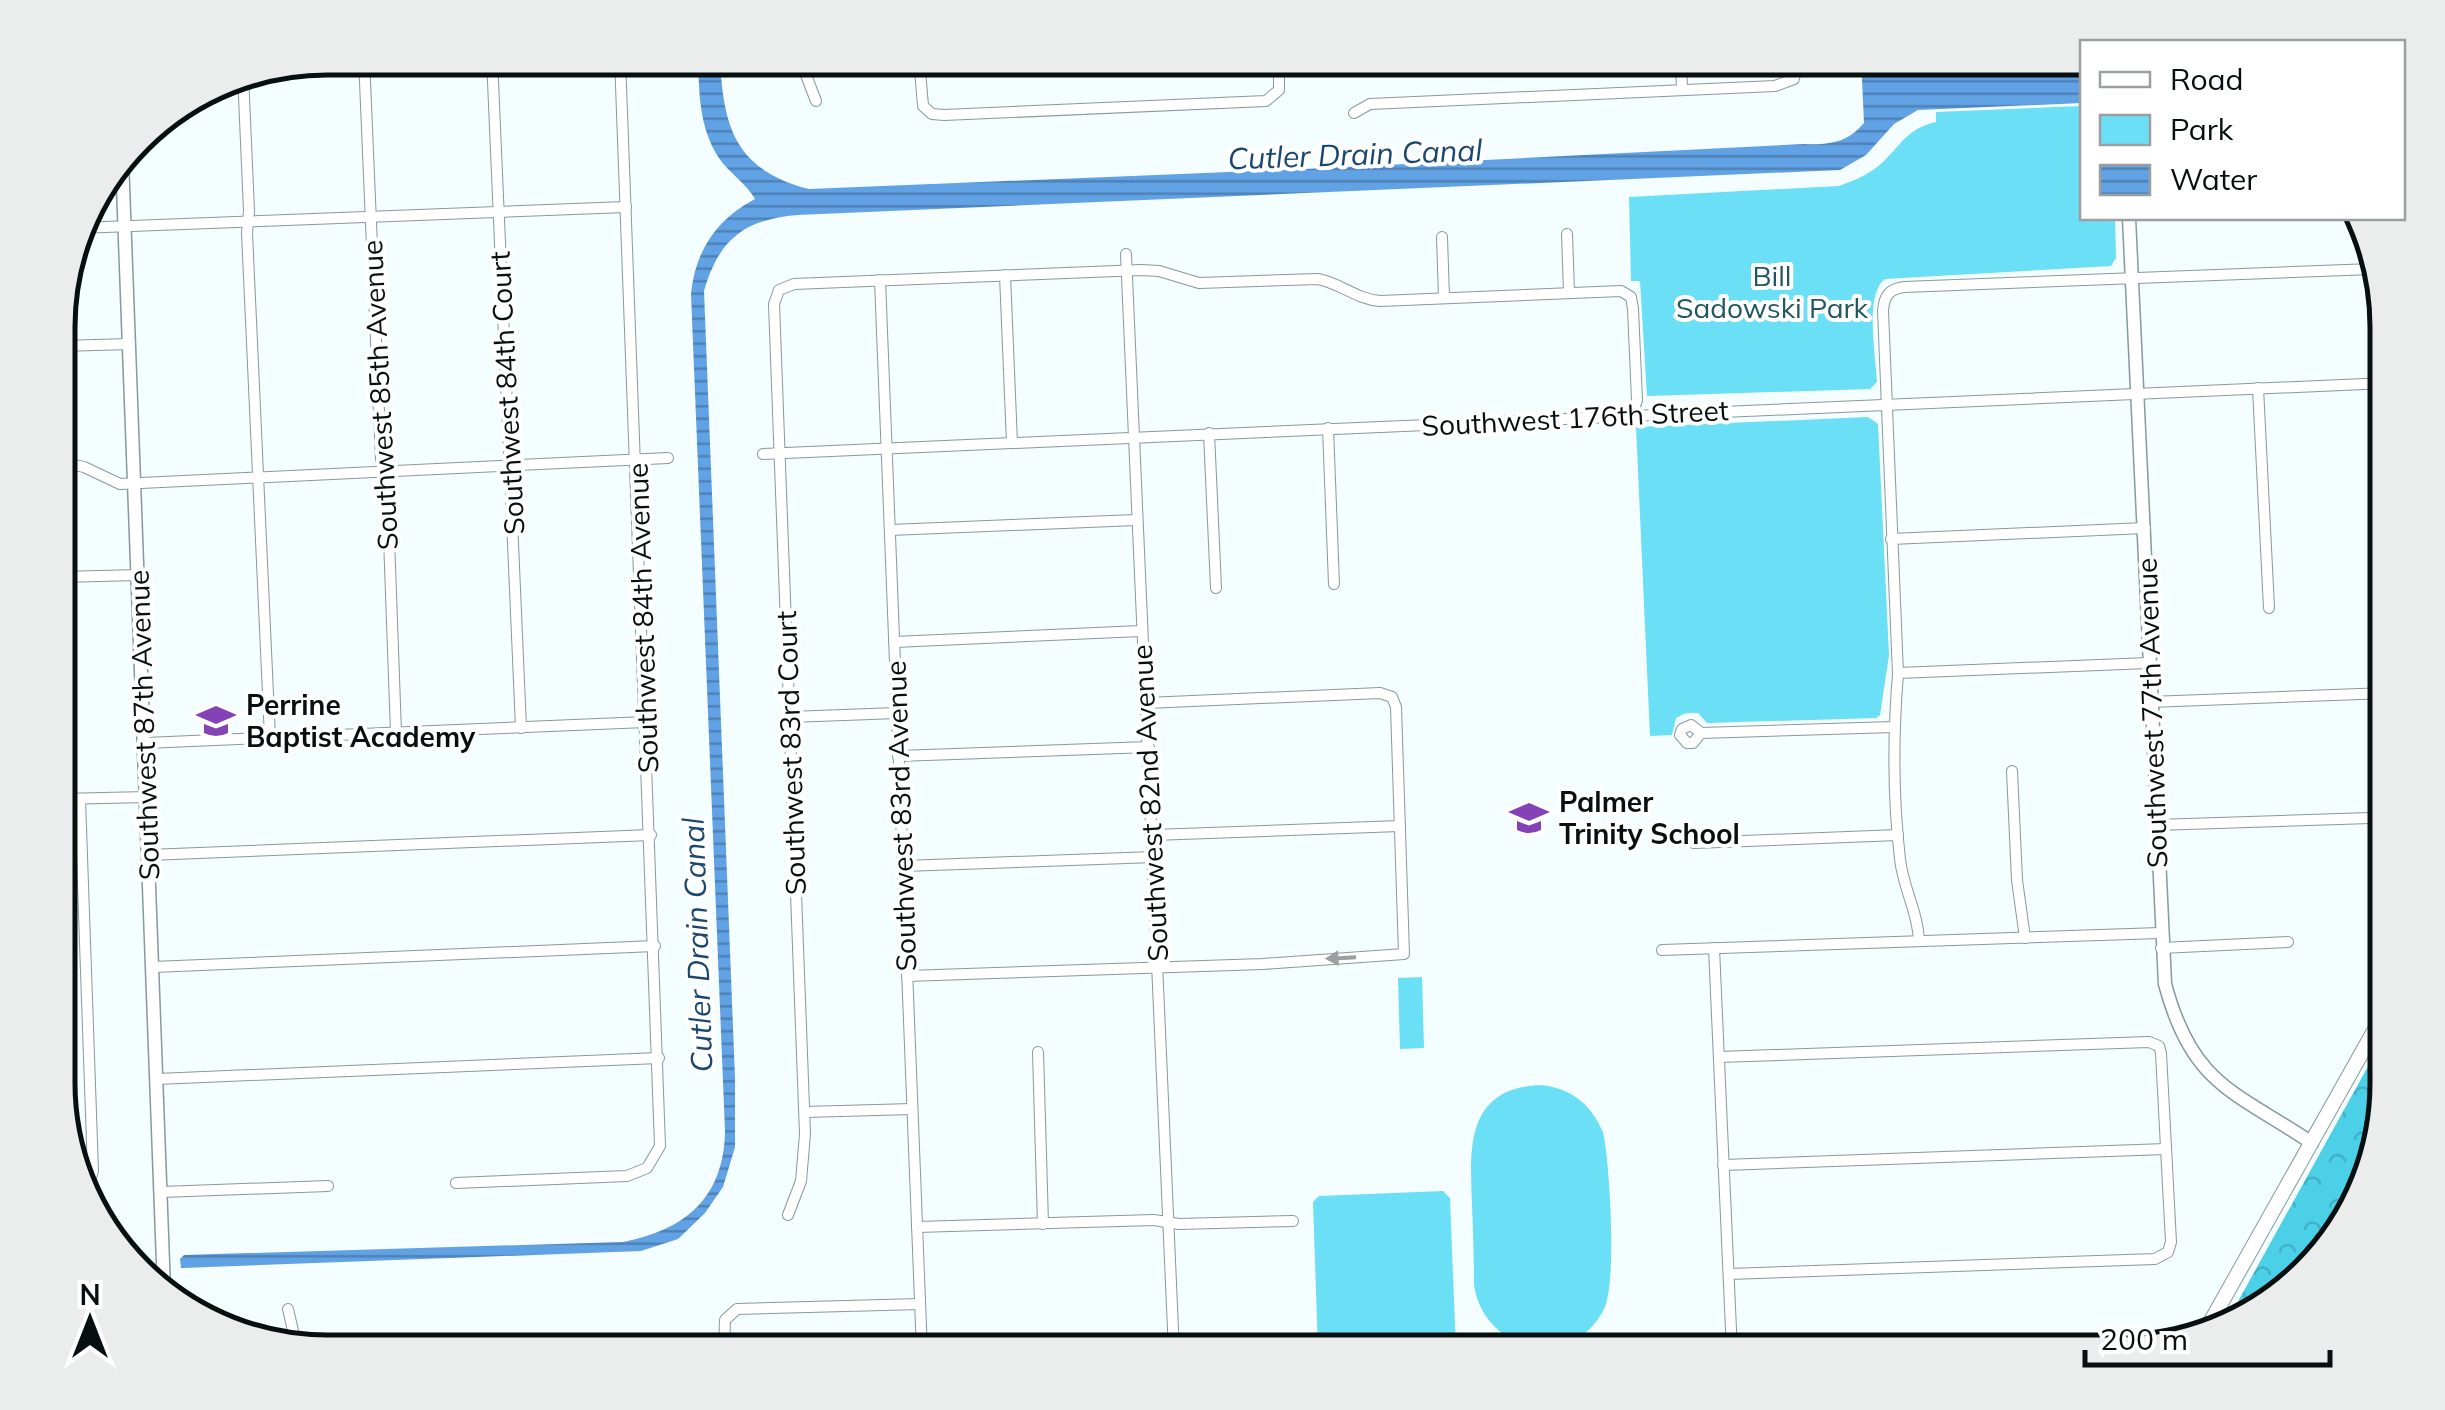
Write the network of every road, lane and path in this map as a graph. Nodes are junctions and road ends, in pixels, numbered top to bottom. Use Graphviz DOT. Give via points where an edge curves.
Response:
graph roads {
  1 [pos="1280,75"];
  2 [pos="1682,75"];
  3 [pos="1795,75"];
  4 [pos="365,76"];
  5 [pos="493,76"];
  6 [pos="621,76"];
  7 [pos="806,76"];
  8 [pos="919,76"];
  9 [pos="244,90"];
  10 [pos="1682,90"];
  11 [pos="816,101"];
  12 [pos="1354,112"];
  13 [pos="123,180"];
  14 [pos="626,207"];
  15 [pos="499,212"];
  16 [pos="371,217"];
  17 [pos="2128,220"];
  18 [pos="248,222"];
  19 [pos="125,227"];
  20 [pos="96,228"];
  21 [pos="1567,234"];
  22 [pos="1442,238"];
  23 [pos="1126,254"];
  24 [pos="2363,269"];
  25 [pos="1127,270"];
  26 [pos="1005,275"];
  27 [pos="2131,278"];
  28 [pos="880,280"];
  29 [pos="1569,292"];
  30 [pos="1444,298"];
  31 [pos="130,344"];
  32 [pos="75,346"];
  33 [pos="2369,384"];
  34 [pos="2258,388"];
  35 [pos="2137,393"];
  36 [pos="1886,404"];
  37 [pos="1632,415"];
  38 [pos="1328,428"];
  39 [pos="1209,433"];
  40 [pos="1133,438"];
  41 [pos="1012,443"];
  42 [pos="887,448"];
  43 [pos="780,453"];
  44 [pos="763,454"];
  45 [pos="668,458"];
  46 [pos="637,459"];
  47 [pos="75,464"];
  48 [pos="510,465"];
  49 [pos="384,470"];
  50 [pos="260,476"];
  51 [pos="134,483"];
  52 [pos="1136,520"];
  53 [pos="2145,528"];
  54 [pos="890,530"];
  55 [pos="1891,539"];
  56 [pos="139,575"];
  57 [pos="75,577"];
  58 [pos="1334,584"];
  59 [pos="1216,588"];
  60 [pos="2269,608"];
  61 [pos="1142,631"];
  62 [pos="894,642"];
  63 [pos="2148,663"];
  64 [pos="1898,672"];
  65 [pos="2369,695"];
  66 [pos="2150,702"];
  67 [pos="1146,704"];
  68 [pos="897,712"];
  69 [pos="790,717"];
  70 [pos="646,722"];
  71 [pos="1894,727"];
  72 [pos="521,728"];
  73 [pos="396,733"];
  74 [pos="1701,733"];
  75 [pos="270,738"];
  76 [pos="145,743"];
  77 [pos="1149,747"];
  78 [pos="898,756"];
  79 [pos="2012,771"];
  80 [pos="146,797"];
  81 [pos="75,798"];
  82 [pos="80,798"];
  83 [pos="2369,818"];
  84 [pos="2155,825"];
  85 [pos="1400,826"];
  86 [pos="650,835"];
  87 [pos="1153,835"];
  88 [pos="1898,835"];
  89 [pos="1694,843"];
  90 [pos="148,854"];
  91 [pos="1154,857"];
  92 [pos="903,866"];
  93 [pos="2160,933"];
  94 [pos="2025,938"];
  95 [pos="1920,941"];
  96 [pos="2288,942"];
  97 [pos="655,946"];
  98 [pos="1714,948"];
  99 [pos="2161,948"];
  100 [pos="1662,950"];
  101 [pos="152,966"];
  102 [pos="1158,968"];
  103 [pos="908,976"];
  104 [pos="2369,1040"];
  105 [pos="1038,1052"];
  106 [pos="1718,1057"];
  107 [pos="659,1058"];
  108 [pos="157,1079"];
  109 [pos="912,1109"];
  110 [pos="805,1112"];
  111 [pos="2312,1143"];
  112 [pos="2166,1149"];
  113 [pos="1723,1165"];
  114 [pos="92,1172"];
  115 [pos="456,1183"];
  116 [pos="328,1186"];
  117 [pos="161,1192"];
  118 [pos="788,1215"];
  119 [pos="1293,1221"];
  120 [pos="1168,1222"];
  121 [pos="1043,1224"];
  122 [pos="917,1226"];
  123 [pos="164,1274"];
  124 [pos="1729,1274"];
  125 [pos="920,1304"];
  126 [pos="288,1309"];
  127 [pos="2214,1315"];
  128 [pos="293,1333"];
  129 [pos="1731,1334"];
  130 [pos="724,1335"];
  131 [pos="921,1335"];
  132 [pos="1173,1335"];
  1 -- 8 [label="street" via="1275,96 1262,102 944,116 927,111"];
  2 -- 10 [label="street"];
  3 -- 10 [label="street" via="1775,86"];
  4 -- 16 [label="street, Southwest 85th Avenue"];
  5 -- 15 [label="street, Southwest 84th Court"];
  6 -- 14 [label="street, Southwest 84th Avenue"];
  7 -- 11 [label="street"];
  9 -- 18 [label="street"];
  10 -- 12 [label="street" via="1370,104"];
  13 -- 19 [label="street, Southwest 87th Avenue"];
  14 -- 15 [label="street"];
  14 -- 46 [label="street, Southwest 84th Avenue"];
  15 -- 16 [label="street"];
  15 -- 48 [label="street, Southwest 84th Court"];
  16 -- 18 [label="street"];
  16 -- 49 [label="street, Southwest 85th Avenue"];
  17 -- 27 [label="street, Southwest 77th Avenue"];
  18 -- 19 [label="street"];
  18 -- 50 [label="street"];
  19 -- 20 [label="street"];
  19 -- 31 [label="street, Southwest 87th Avenue"];
  21 -- 29 [label="street"];
  22 -- 30 [label="street"];
  23 -- 25 [label="street, Southwest 82nd Avenue"];
  24 -- 27 [label="street"];
  25 -- 26 [label="street"];
  25 -- 30 [label="street" via="1199,283 1324,280 1370,301"];
  25 -- 40 [label="street, Southwest 82nd Avenue"];
  26 -- 28 [label="street"];
  26 -- 41 [label="street"];
  27 -- 35 [label="street, Southwest 77th Avenue"];
  27 -- 36 [label="street" via="1893,290 1883,311"];
  28 -- 42 [label="street, Southwest 83rd Avenue"];
  28 -- 43 [label="street, Southwest 83rd Court" via="780,290 774,304"];
  29 -- 30 [label="street"];
  29 -- 37 [label="street" via="1629,294 1637,400"];
  31 -- 32 [label="street"];
  31 -- 51 [label="street, Southwest 87th Avenue"];
  33 -- 34 [label="street, Southwest 176th Street"];
  34 -- 35 [label="street, Southwest 176th Street"];
  34 -- 60 [label="street"];
  35 -- 36 [label="street, Southwest 176th Street"];
  35 -- 53 [label="street, Southwest 77th Avenue"];
  36 -- 37 [label="street, Southwest 176th Street"];
  36 -- 55 [label="street"];
  37 -- 38 [label="street, Southwest 176th Street"];
  38 -- 39 [label="street, Southwest 176th Street"];
  38 -- 58 [label="street"];
  39 -- 40 [label="street, Southwest 176th Street"];
  39 -- 59 [label="street"];
  40 -- 41 [label="street, Southwest 176th Street"];
  40 -- 52 [label="street, Southwest 82nd Avenue"];
  41 -- 42 [label="street, Southwest 176th Street"];
  42 -- 43 [label="street, Southwest 176th Street"];
  42 -- 54 [label="street, Southwest 83rd Avenue"];
  43 -- 44 [label="street, Southwest 176th Street"];
  43 -- 69 [label="street, Southwest 83rd Court"];
  45 -- 46 [label="street"];
  46 -- 48 [label="street"];
  46 -- 70 [label="street, Southwest 84th Avenue"];
  47 -- 51 [label="street" via="120,484"];
  48 -- 49 [label="street"];
  48 -- 72 [label="street, Southwest 84th Court"];
  49 -- 50 [label="street"];
  49 -- 73 [label="street, Southwest 85th Avenue"];
  50 -- 51 [label="street"];
  50 -- 75 [label="street"];
  51 -- 56 [label="street, Southwest 87th Avenue"];
  52 -- 54 [label="street"];
  52 -- 61 [label="street, Southwest 82nd Avenue"];
  53 -- 55 [label="street"];
  53 -- 63 [label="street, Southwest 77th Avenue"];
  54 -- 62 [label="street, Southwest 83rd Avenue"];
  55 -- 64 [label="street"];
  56 -- 57 [label="street"];
  56 -- 76 [label="street, Southwest 87th Avenue"];
  61 -- 62 [label="street"];
  61 -- 67 [label="street, Southwest 82nd Avenue"];
  62 -- 68 [label="street, Southwest 83rd Avenue"];
  63 -- 64 [label="street"];
  63 -- 66 [label="street, Southwest 77th Avenue"];
  64 -- 71 [label="street"];
  65 -- 66 [label="street"];
  66 -- 84 [label="street, Southwest 77th Avenue"];
  67 -- 77 [label="street, Southwest 82nd Avenue"];
  67 -- 85 [label="street" via="1392,696"];
  68 -- 69 [label="street"];
  68 -- 78 [label="street, Southwest 83rd Avenue"];
  69 -- 110 [label="street, Southwest 83rd Court"];
  70 -- 72 [label="street"];
  70 -- 86 [label="street, Southwest 84th Avenue"];
  71 -- 74 [label="street"];
  71 -- 88 [label="street"];
  72 -- 73 [label="street"];
  73 -- 75 [label="street"];
  75 -- 76 [label="street"];
  76 -- 80 [label="street, Southwest 87th Avenue"];
  77 -- 78 [label="street"];
  77 -- 87 [label="street, Southwest 82nd Avenue"];
  78 -- 92 [label="street, Southwest 83rd Avenue"];
  79 -- 94 [label="street"];
  80 -- 82 [label="street"];
  80 -- 90 [label="street, Southwest 87th Avenue"];
  81 -- 82 [label="street"];
  82 -- 114 [label="street"];
  83 -- 84 [label="street"];
  84 -- 93 [label="street, Southwest 77th Avenue"];
  85 -- 87 [label="street"];
  85 -- 102 [label="street, one-way" via="1404,954"];
  86 -- 90 [label="street"];
  86 -- 97 [label="street, Southwest 84th Avenue"];
  87 -- 91 [label="street, Southwest 82nd Avenue"];
  88 -- 89 [label="street"];
  88 -- 95 [label="street"];
  90 -- 101 [label="street, Southwest 87th Avenue"];
  91 -- 92 [label="street"];
  91 -- 102 [label="street, Southwest 82nd Avenue"];
  92 -- 103 [label="street, Southwest 83rd Avenue"];
  93 -- 94 [label="street"];
  93 -- 99 [label="street, Southwest 77th Avenue"];
  94 -- 95 [label="street"];
  95 -- 98 [label="street"];
  96 -- 99 [label="street"];
  97 -- 101 [label="street"];
  97 -- 107 [label="street, Southwest 84th Avenue"];
  98 -- 100 [label="street"];
  98 -- 106 [label="street"];
  99 -- 111 [label="street, Southwest 77th Avenue" via="2172,1006 2204,1067 2243,1102"];
  101 -- 108 [label="street, Southwest 87th Avenue"];
  102 -- 103 [label="street"];
  102 -- 120 [label="street, Southwest 82nd Avenue"];
  103 -- 109 [label="street, Southwest 83rd Avenue"];
  104 -- 111 [label="main road"];
  105 -- 121 [label="street"];
  106 -- 112 [label="street" via="2144,1041 2159,1046"];
  106 -- 113 [label="street"];
  107 -- 108 [label="street"];
  107 -- 115 [label="street, Southwest 84th Avenue" via="660,1146 642,1171 617,1178"];
  108 -- 117 [label="street, Southwest 87th Avenue"];
  109 -- 110 [label="street"];
  109 -- 122 [label="street, Southwest 83rd Avenue"];
  110 -- 118 [label="street, Southwest 83rd Court" via="801,1181"];
  111 -- 127 [label="main road"];
  112 -- 113 [label="street"];
  112 -- 124 [label="street" via="2170,1242 2165,1255 2150,1260"];
  113 -- 124 [label="street"];
  116 -- 117 [label="street"];
  117 -- 123 [label="street, Southwest 87th Avenue"];
  119 -- 120 [label="street"];
  120 -- 121 [label="street"];
  120 -- 132 [label="street, Southwest 82nd Avenue"];
  121 -- 122 [label="street"];
  122 -- 125 [label="street, Southwest 83rd Avenue"];
  124 -- 129 [label="street"];
  125 -- 130 [label="street" via="744,1308 728,1315"];
  125 -- 131 [label="street, Southwest 83rd Avenue"];
  126 -- 128 [label="street"];
}
